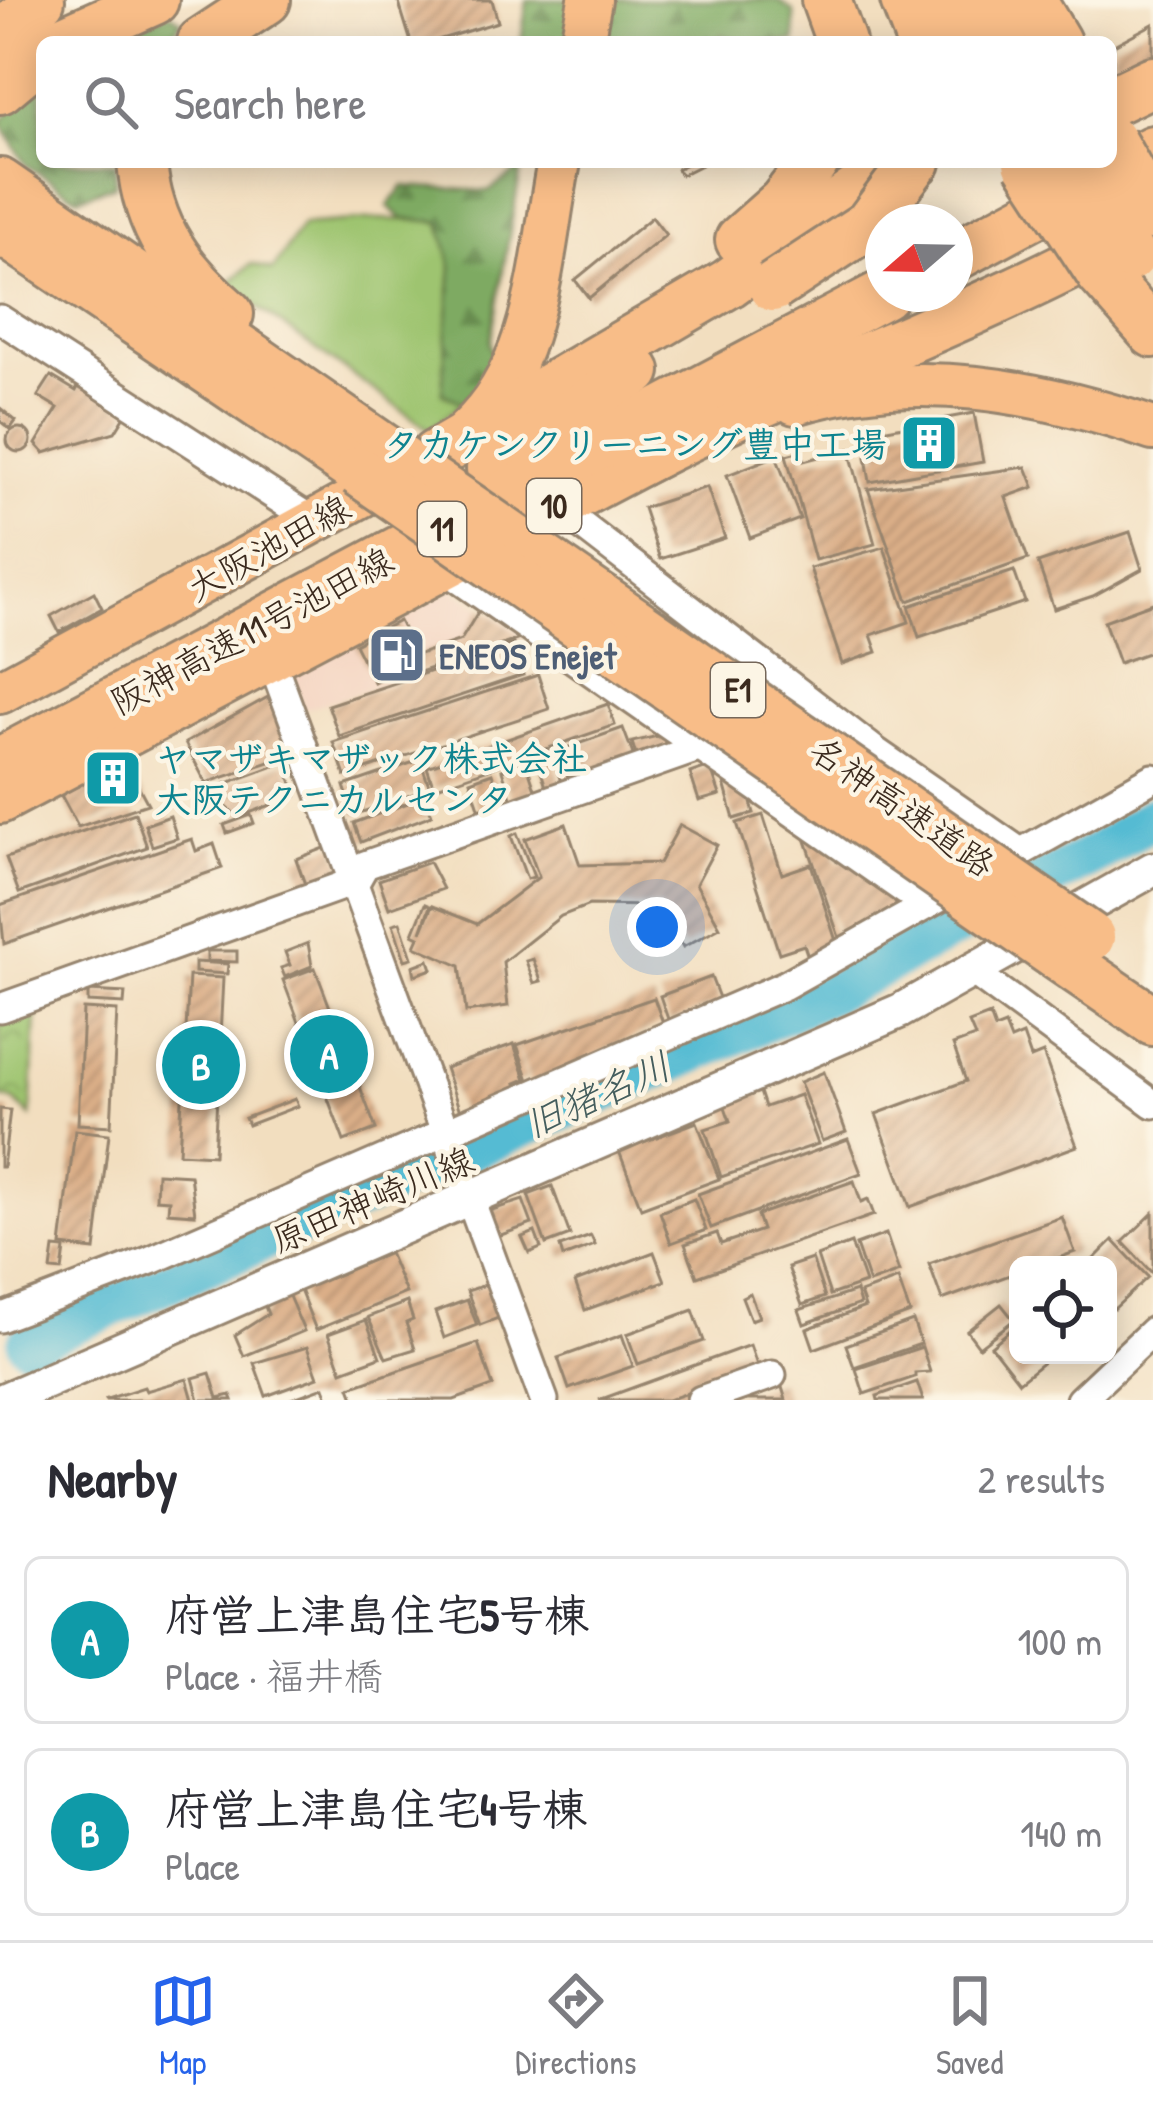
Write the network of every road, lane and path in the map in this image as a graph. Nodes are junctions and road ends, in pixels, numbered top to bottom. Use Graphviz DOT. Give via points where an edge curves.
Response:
graph roads {
  1 [pos="40,0"];
  2 [pos="154,0"];
  3 [pos="266,0"];
  4 [pos="590,0"];
  5 [pos="826,0"];
  6 [pos="905,0"];
  7 [pos="940,0"];
  8 [pos="984,0"];
  9 [pos="1031,0"];
  10 [pos="0,36"];
  11 [pos="74,36"];
  12 [pos="211,36"];
  13 [pos="583,36"];
  14 [pos="840,36"];
  15 [pos="919,36"];
  16 [pos="960,36"];
  17 [pos="1005,36"];
  18 [pos="1052,36"];
  19 [pos="36,59"];
  20 [pos="1153,81"];
  21 [pos="0,89"];
  22 [pos="1117,98"];
  23 [pos="1153,116"];
  24 [pos="1117,137"];
  25 [pos="1153,151"];
  26 [pos="1117,165"];
  27 [pos="143,168"];
  28 [pos="558,168"];
  29 [pos="809,168"];
  30 [pos="903,168"];
  31 [pos="911,168"];
  32 [pos="1035,168"];
  33 [pos="1059,168"];
  34 [pos="1076,168"];
  35 [pos="1153,176"];
  36 [pos="0,183"];
  37 [pos="973,213"];
  38 [pos="0,229"];
  39 [pos="0,241"];
  40 [pos="973,246"];
  41 [pos="1138,251"];
  42 [pos="973,261"];
  43 [pos="865,270"];
  44 [pos="865,304"];
  45 [pos="869,312"];
  46 [pos="0,319"];
  47 [pos="1153,333"];
  48 [pos="189,357"];
  49 [pos="572,374"];
  50 [pos="697,394"];
  51 [pos="1153,429"];
  52 [pos="392,453"];
  53 [pos="490,469"];
  54 [pos="622,470"];
  55 [pos="555,505"];
  56 [pos="315,522"];
  57 [pos="440,566"];
  58 [pos="270,656"];
  59 [pos="0,692"];
  60 [pos="0,728"];
  61 [pos="700,747"];
  62 [pos="0,762"];
  63 [pos="1153,778"];
  64 [pos="0,802"];
  65 [pos="1019,851"];
  66 [pos="1153,869"];
  67 [pos="356,881"];
  68 [pos="926,905"];
  69 [pos="1072,945"];
  70 [pos="975,973"];
  71 [pos="1153,981"];
  72 [pos="0,1009"];
  73 [pos="1153,1021"];
  74 [pos="1153,1104"];
  75 [pos="448,1139"];
  76 [pos="467,1191"];
  77 [pos="0,1318"];
  78 [pos="1153,1331"];
  79 [pos="772,1375"];
  80 [pos="4,1400"];
  81 [pos="544,1400"];
  82 [pos="700,1400"];
  83 [pos="1080,1400"];
  1 -- 10 [label="highway"];
  2 -- 11 [label="highway"];
  3 -- 12 [label="highway"];
  4 -- 13 [label="main road"];
  5 -- 14 [label="highway"];
  6 -- 15 [label="highway"];
  7 -- 16 [label="highway"];
  8 -- 17 [label="highway"];
  9 -- 18 [label="highway"];
  19 -- 21 [label="highway"];
  20 -- 22 [label="highway"];
  23 -- 24 [label="highway"];
  25 -- 40 [label="highway"];
  26 -- 41 [label="highway, bridge"];
  27 -- 52 [label="highway" via="150,211 188,276"];
  28 -- 52 [label="main road, 大阪池田線" via="516,361 480,419"];
  29 -- 49 [label="highway" via="758,226"];
  30 -- 49 [label="highway" via="865,185 729,284"];
  31 -- 53 [label="highway, bridge" via="869,224"];
  32 -- 41 [label="highway, bridge"];
  33 -- 37 [label="highway"];
  34 -- 41 [label="highway, bridge"];
  35 -- 42 [label="highway"];
  36 -- 52 [label="highway, 名神高速道路 / E1"];
  38 -- 48 [label="highway, 名神高速道路 / E1"];
  39 -- 48 [label="highway"];
  41 -- 47 [label="highway"];
  41 -- 54 [label="highway" via="780,394"];
  43 -- 53 [label="highway, 阪神高速11号池田線 / 11"];
  44 -- 50 [label="highway, 阪神高速11号池田線 / 11"];
  45 -- 50 [label="highway"];
  46 -- 56 [label="street"];
  48 -- 52 [label="highway, 名神高速道路 / E1"];
  49 -- 52 [label="highway"];
  50 -- 62 [label="highway, 阪神高速11号池田線 / 11"];
  51 -- 54 [label="main road, 10" via="1001,389 866,387 768,411"];
  52 -- 56 [label="main road, 大阪池田線"];
  52 -- 69 [label="highway, 名神高速道路 / E1, bridge"];
  52 -- 69 [label="highway, 名神高速道路 / E1, bridge" via="769,711"];
  53 -- 60 [label="highway, 阪神高速11号池田線 / 11"];
  54 -- 55 [label="main road, 10"];
  55 -- 57 [label="main road, 10"];
  55 -- 65 [label="street"];
  56 -- 59 [label="main road, 大阪池田線"];
  57 -- 58 [label="main road, 10"];
  57 -- 61 [label="street"];
  58 -- 64 [label="main road, 10"];
  58 -- 67 [label="street"];
  61 -- 67 [label="street" via="365,865"];
  61 -- 68 [label="street"];
  63 -- 65 [label="street"];
  65 -- 68 [label="street"];
  66 -- 70 [label="street, 原田神崎川線"];
  67 -- 72 [label="street"];
  67 -- 75 [label="street"];
  68 -- 75 [label="street" via="785,985"];
  69 -- 71 [label="highway, 名神高速道路 / E1"];
  69 -- 73 [label="highway, 名神高速道路 / E1"];
  70 -- 74 [label="street"];
  70 -- 76 [label="street, 原田神崎川線"];
  75 -- 76 [label="street"];
  75 -- 77 [label="street"];
  76 -- 80 [label="street, 原田神崎川線"];
  76 -- 81 [label="street"];
  78 -- 83 [label="street"];
  79 -- 82 [label="street"];
}
